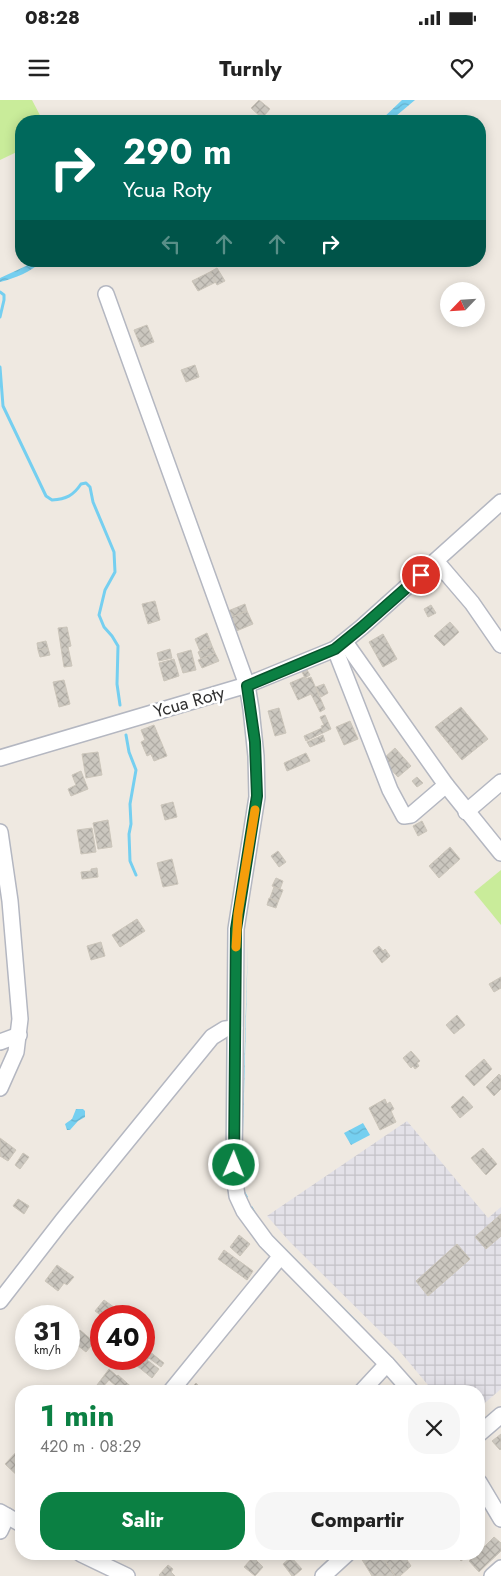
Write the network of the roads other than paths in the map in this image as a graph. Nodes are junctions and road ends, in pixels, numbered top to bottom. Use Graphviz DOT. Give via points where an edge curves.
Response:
graph roads {
  1 [pos="106,294"];
  2 [pos="501,502"];
  3 [pos="436,561"];
  4 [pos="340,645"];
  5 [pos="501,645"];
  6 [pos="247,686"];
  7 [pos="0,758"];
  8 [pos="501,782"];
  9 [pos="446,785"];
  10 [pos="466,812"];
  11 [pos="0,832"];
  12 [pos="501,853"];
  13 [pos="235,1028"];
  14 [pos="19,1035"];
  15 [pos="0,1042"];
  16 [pos="0,1088"];
  17 [pos="280,1257"];
  18 [pos="0,1301"];
  19 [pos="387,1364"];
  20 [pos="176,1385"];
  21 [pos="368,1385"];
  22 [pos="406,1385"];
  23 [pos="501,1415"];
  24 [pos="485,1429"];
  25 [pos="485,1492"];
  26 [pos="3,1514"];
  27 [pos="501,1519"];
  28 [pos="15,1521"];
  29 [pos="0,1531"];
  30 [pos="94,1560"];
  31 [pos="340,1560"];
  32 [pos="501,1568"];
  33 [pos="127,1576"];
  34 [pos="323,1576"];
  35 [pos="492,1576"];
  1 -- 6 [label="street"];
  2 -- 3 [label="street, Ycua Roty"];
  3 -- 4 [label="street, Ycua Roty"];
  3 -- 5 [label="street" via="472,603"];
  4 -- 6 [label="street, Ycua Roty"];
  4 -- 9 [label="street"];
  4 -- 9 [label="street" via="400,812 404,816 411,815"];
  6 -- 7 [label="street, Ycua Roty"];
  6 -- 13 [label="street" via="255,738 257,796 236,929"];
  8 -- 10 [label="street"];
  9 -- 10 [label="street"];
  10 -- 12 [label="street"];
  11 -- 14 [label="street" via="16,959"];
  13 -- 17 [label="street" via="234,1185 244,1211"];
  13 -- 18 [label="street" via="225,1029 212,1037"];
  14 -- 15 [label="street"];
  14 -- 16 [label="street" via="16,1052"];
  17 -- 19 [label="street"];
  17 -- 20 [label="street"];
  19 -- 21 [label="street"];
  19 -- 22 [label="street"];
  23 -- 24 [label="street"];
  25 -- 27 [label="street"];
  26 -- 28 [label="street"];
  26 -- 29 [label="street"];
  30 -- 33 [label="street"];
  31 -- 34 [label="street"];
  32 -- 35 [label="street"];
}
